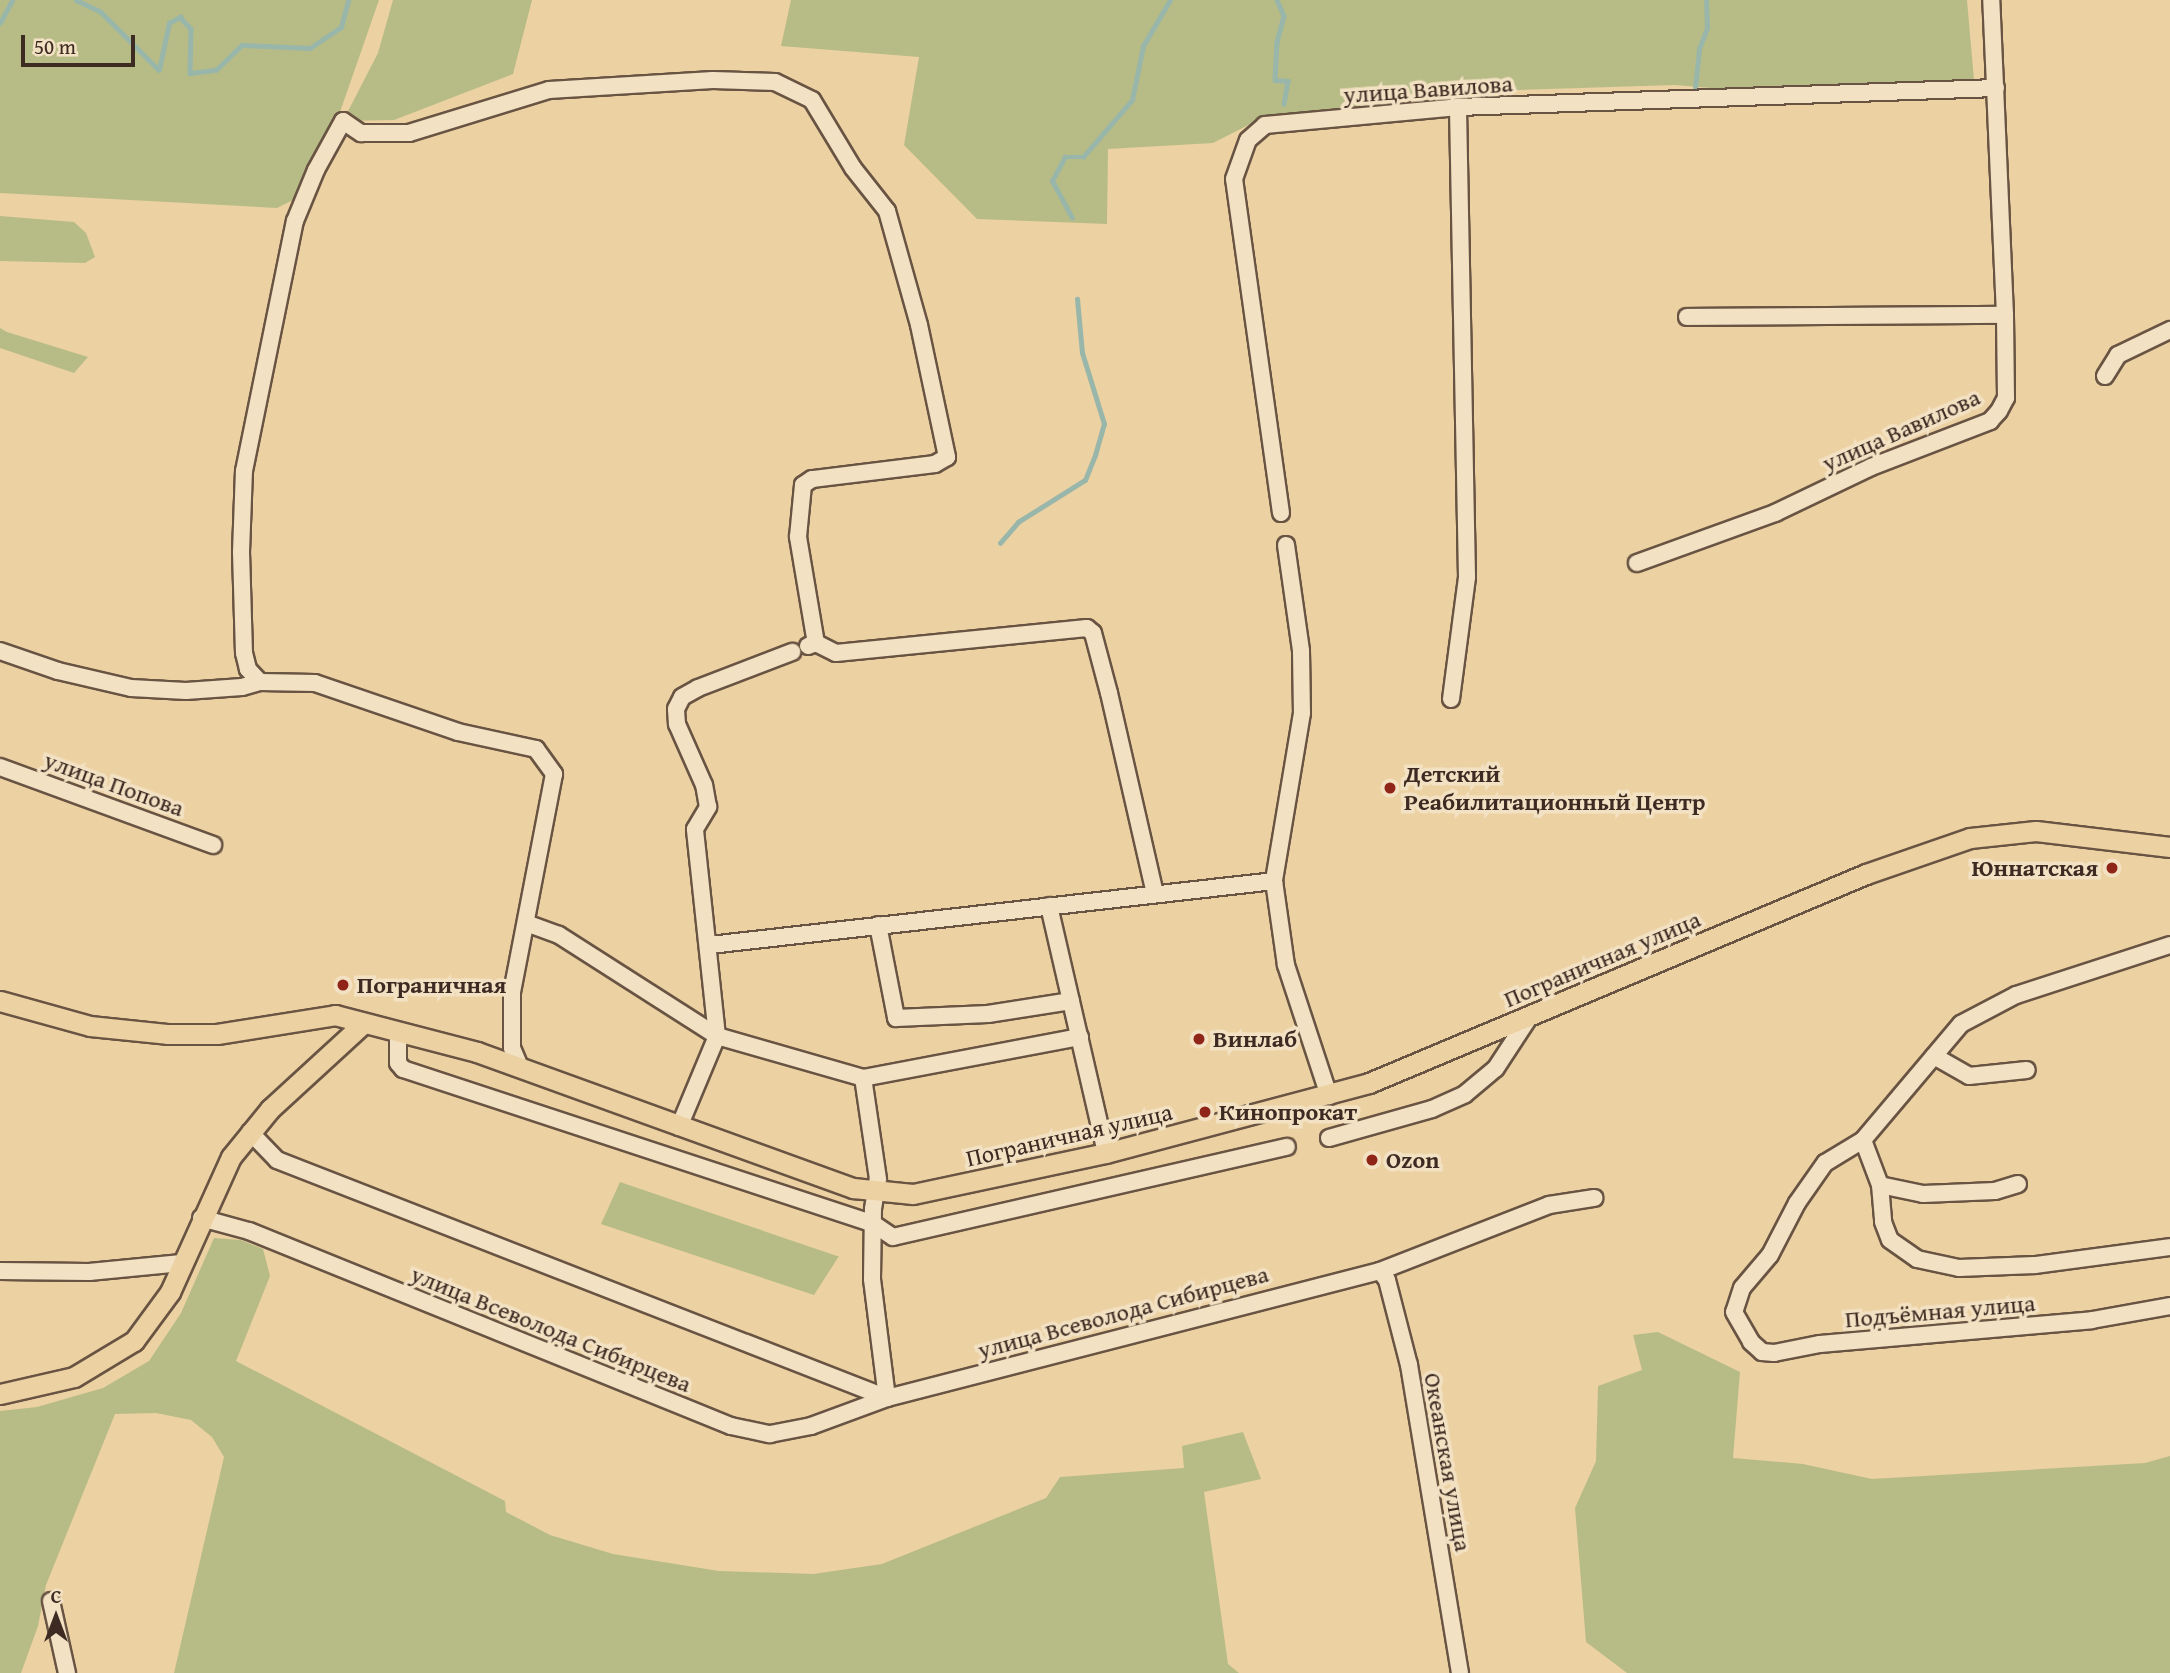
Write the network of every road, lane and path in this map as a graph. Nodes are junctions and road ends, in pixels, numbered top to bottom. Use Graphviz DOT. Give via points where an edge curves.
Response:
graph roads {
  1 [pos="1991,0"];
  2 [pos="1996,88"];
  3 [pos="1458,107"];
  4 [pos="2005,315"];
  5 [pos="1687,317"];
  6 [pos="2170,330"];
  7 [pos="2105,376"];
  8 [pos="1282,513"];
  9 [pos="1286,545"];
  10 [pos="1637,563"];
  11 [pos="0,651"];
  12 [pos="792,652"];
  13 [pos="260,681"];
  14 [pos="1451,699"];
  15 [pos="0,767"];
  16 [pos="213,845"];
  17 [pos="2170,847"];
  18 [pos="1274,881"];
  19 [pos="1155,894"];
  20 [pos="1049,906"];
  21 [pos="526,923"];
  22 [pos="878,925"];
  23 [pos="710,945"];
  24 [pos="2170,945"];
  25 [pos="0,1001"];
  26 [pos="1071,1001"];
  27 [pos="1530,1016"];
  28 [pos="364,1023"];
  29 [pos="398,1031"];
  30 [pos="717,1036"];
  31 [pos="1080,1037"];
  32 [pos="1934,1056"];
  33 [pos="520,1067"];
  34 [pos="2027,1070"];
  35 [pos="863,1078"];
  36 [pos="1329,1096"];
  37 [pos="679,1127"];
  38 [pos="250,1132"];
  39 [pos="1329,1138"];
  40 [pos="1863,1140"];
  41 [pos="1287,1147"];
  42 [pos="1106,1153"];
  43 [pos="2018,1184"];
  44 [pos="1880,1185"];
  45 [pos="876,1193"];
  46 [pos="1594,1198"];
  47 [pos="201,1218"];
  48 [pos="872,1223"];
  49 [pos="2170,1247"];
  50 [pos="182,1262"];
  51 [pos="0,1271"];
  52 [pos="1375,1271"];
  53 [pos="2170,1306"];
  54 [pos="0,1394"];
  55 [pos="887,1398"];
  56 [pos="51,1601"];
  57 [pos="66,1673"];
  58 [pos="1460,1673"];
  1 -- 2 [label="street, улица Вавилова"];
  2 -- 3 [label="street, улица Вавилова"];
  2 -- 4 [label="street, улица Вавилова"];
  3 -- 8 [label="street, улица Вавилова" via="1265,124 1248,140 1234,179"];
  3 -- 14 [label="street" via="1466,577"];
  4 -- 5 [label="street"];
  4 -- 10 [label="street, улица Вавилова" via="2006,398 1990,421 1871,467 1712,539"];
  6 -- 7 [label="street" via="2118,355"];
  9 -- 18 [label="street" via="1301,652 1302,713"];
  11 -- 13 [label="street" via="131,688 186,691 242,687"];
  12 -- 23 [label="street" via="698,688 682,697 676,709 677,724 704,785 708,807 695,829"];
  13 -- 19 [label="street" via="248,669 244,653 244,471 295,221 343,121 361,133 409,133 549,90 713,80 775,82 812,100 853,168 887,211 919,325 947,457 935,464 812,479 803,485 798,497 799,550 812,645 836,653 1087,628 1093,633 1109,693"];
  13 -- 21 [label="street" via="316,683 458,732 536,749 554,774"];
  15 -- 16 [label="street, улица Попова"];
  17 -- 27 [label="main road, Пограничная улица" via="2036,831 1970,838 1866,874"];
  18 -- 19 [label="street"];
  18 -- 36 [label="street" via="1286,965"];
  19 -- 20 [label="street"];
  20 -- 22 [label="street"];
  20 -- 26 [label="street"];
  21 -- 30 [label="street" via="559,934"];
  21 -- 33 [label="street" via="510,1011 512,1048"];
  22 -- 23 [label="street"];
  22 -- 26 [label="street" via="891,1011 896,1018 988,1014"];
  23 -- 30 [label="street" via="708,990"];
  24 -- 32 [label="street" via="1988,1007 1961,1024"];
  25 -- 28 [label="main road, Пограничная улица" via="90,1026 167,1034 217,1034 319,1016"];
  26 -- 31 [label="street"];
  27 -- 36 [label="main road, Пограничная улица" via="1414,1067"];
  27 -- 39 [label="street" via="1496,1068 1465,1094 1432,1109"];
  28 -- 29 [label="main road, Пограничная улица"];
  28 -- 38 [label="main road"];
  29 -- 33 [label="main road, Пограничная улица"];
  29 -- 48 [label="street" via="398,1063 403,1069"];
  30 -- 35 [label="street"];
  30 -- 37 [label="street"];
  31 -- 35 [label="street"];
  31 -- 42 [label="street"];
  32 -- 34 [label="street" via="1969,1076"];
  32 -- 40 [label="street"];
  33 -- 37 [label="main road, Пограничная улица"];
  35 -- 45 [label="street" via="877,1164"];
  36 -- 42 [label="main road, Пограничная улица"];
  37 -- 45 [label="main road, Пограничная улица"];
  38 -- 47 [label="main road" via="231,1157"];
  38 -- 55 [label="street" via="277,1160"];
  40 -- 44 [label="street, Подъёмная улица"];
  40 -- 53 [label="street, Подъёмная улица" via="1825,1163 1770,1255 1742,1288 1734,1312 1762,1352 2092,1320"];
  41 -- 48 [label="street" via="905,1237 893,1237"];
  42 -- 45 [label="main road, Пограничная улица" via="942,1190"];
  43 -- 44 [label="street" via="1995,1191 1923,1194"];
  44 -- 49 [label="street, Подъёмная улица" via="1883,1222 1890,1240 1917,1259 1937,1265 2035,1265"];
  45 -- 48 [label="street"];
  46 -- 52 [label="street, улица Всеволода Сибирцева" via="1549,1205"];
  47 -- 50 [label="main road"];
  47 -- 55 [label="street, улица Всеволода Сибирцева" via="248,1231 731,1426 789,1433"];
  48 -- 55 [label="street" via="872,1279"];
  50 -- 51 [label="street" via="89,1272"];
  50 -- 54 [label="main road" via="148,1326 120,1353 74,1377"];
  52 -- 55 [label="street, улица Всеволода Сибирцева"];
  52 -- 58 [label="street, Океанская улица" via="1387,1280 1409,1365"];
  56 -- 57 [label="street"];
}
